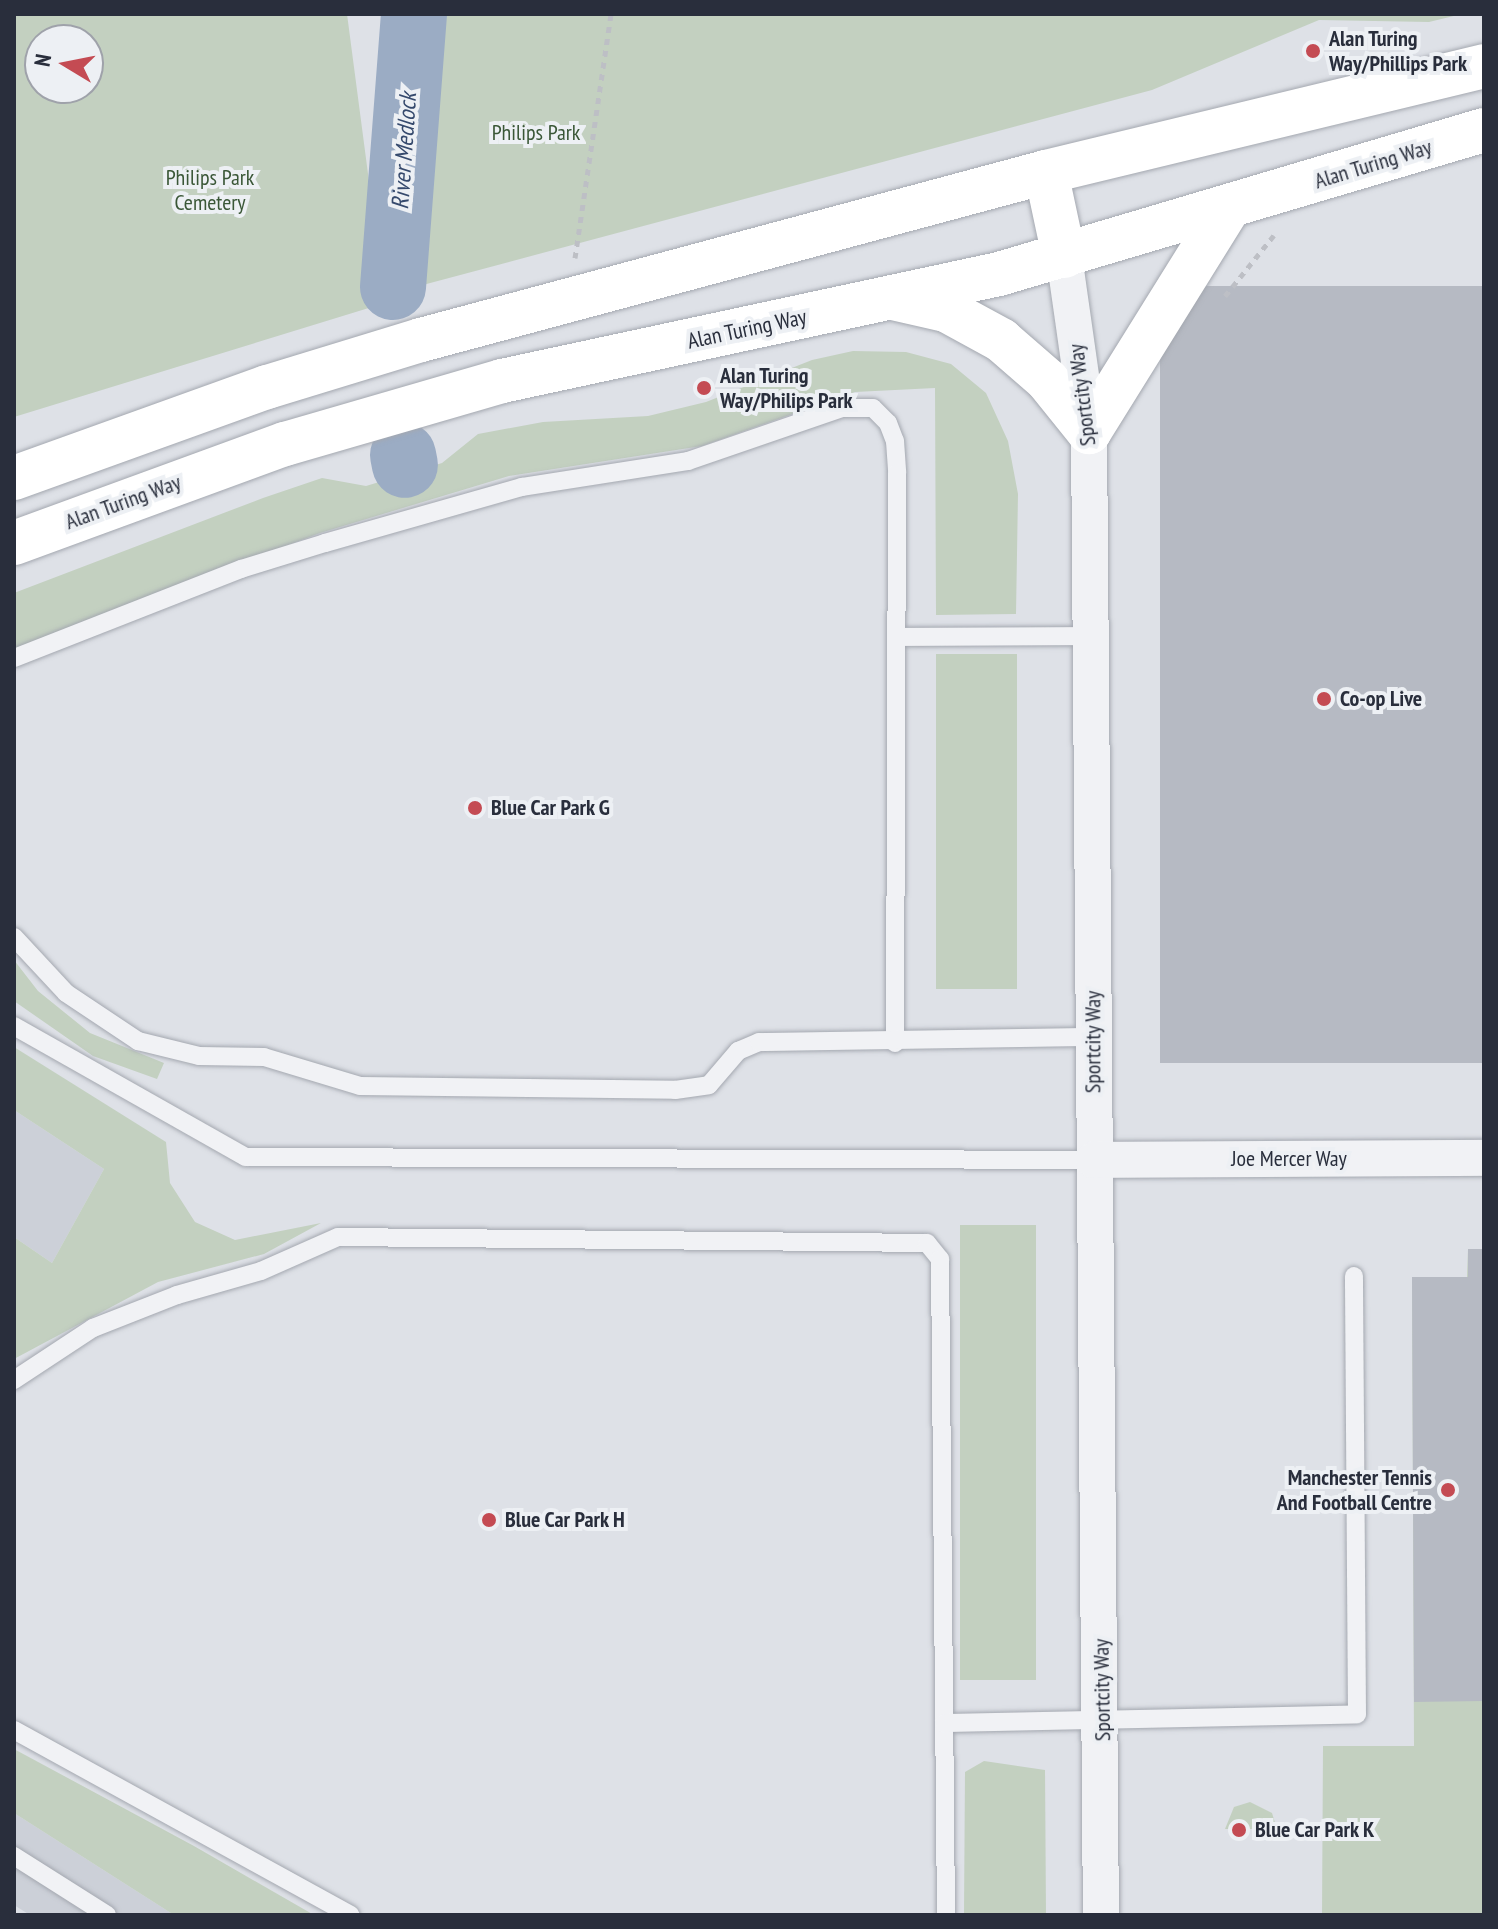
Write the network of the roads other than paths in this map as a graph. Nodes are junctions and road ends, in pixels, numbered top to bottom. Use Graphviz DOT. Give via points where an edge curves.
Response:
graph roads {
  1 [pos="1484,66"];
  2 [pos="1484,130"];
  3 [pos="1046,172"];
  4 [pos="1228,209"];
  5 [pos="1064,256"];
  6 [pos="893,298"];
  7 [pos="1089,432"];
  8 [pos="14,478"];
  9 [pos="14,543"];
  10 [pos="1092,636"];
  11 [pos="898,637"];
  12 [pos="14,658"];
  13 [pos="14,937"];
  14 [pos="14,1026"];
  15 [pos="1092,1037"];
  16 [pos="895,1043"];
  17 [pos="1484,1158"];
  18 [pos="1094,1160"];
  19 [pos="1354,1276"];
  20 [pos="14,1380"];
  21 [pos="1103,1718"];
  22 [pos="944,1723"];
  23 [pos="14,1730"];
  24 [pos="14,1856"];
  25 [pos="107,1915"];
  26 [pos="350,1915"];
  27 [pos="946,1915"];
  28 [pos="1101,1915"];
  1 -- 3 [label="main road"];
  2 -- 4 [label="main road, Alan Turing Way"];
  3 -- 5 [label="main road, Sportcity Way"];
  3 -- 8 [label="main road" via="267,387"];
  4 -- 5 [label="main road, Alan Turing Way"];
  4 -- 7 [label="main road"];
  5 -- 6 [label="main road, Alan Turing Way"];
  5 -- 7 [label="street, Sportcity Way"];
  6 -- 7 [label="main road" via="946,310 1001,340 1047,380"];
  6 -- 9 [label="main road, Alan Turing Way" via="489,384 285,444"];
  7 -- 10 [label="street, Sportcity Way"];
  10 -- 11 [label="lane"];
  10 -- 15 [label="street, Sportcity Way"];
  11 -- 12 [label="lane" via="895,441 881,413 860,406 688,461 522,487 325,543 241,569"];
  11 -- 16 [label="lane"];
  13 -- 16 [label="lane" via="66,993 138,1041 199,1056 264,1057 360,1086 675,1090 709,1085 738,1051 759,1042"];
  14 -- 18 [label="lane" via="246,1157"];
  15 -- 16 [label="lane"];
  15 -- 18 [label="street, Sportcity Way"];
  17 -- 18 [label="street, Joe Mercer Way"];
  18 -- 21 [label="street, Sportcity Way"];
  19 -- 21 [label="lane" via="1357,1714"];
  20 -- 22 [label="lane" via="93,1328 177,1295 261,1271 338,1237 927,1243 940,1259"];
  21 -- 22 [label="lane"];
  21 -- 28 [label="street, Sportcity Way"];
  22 -- 27 [label="lane"];
  23 -- 26 [label="lane"];
  24 -- 25 [label="lane"];
}
